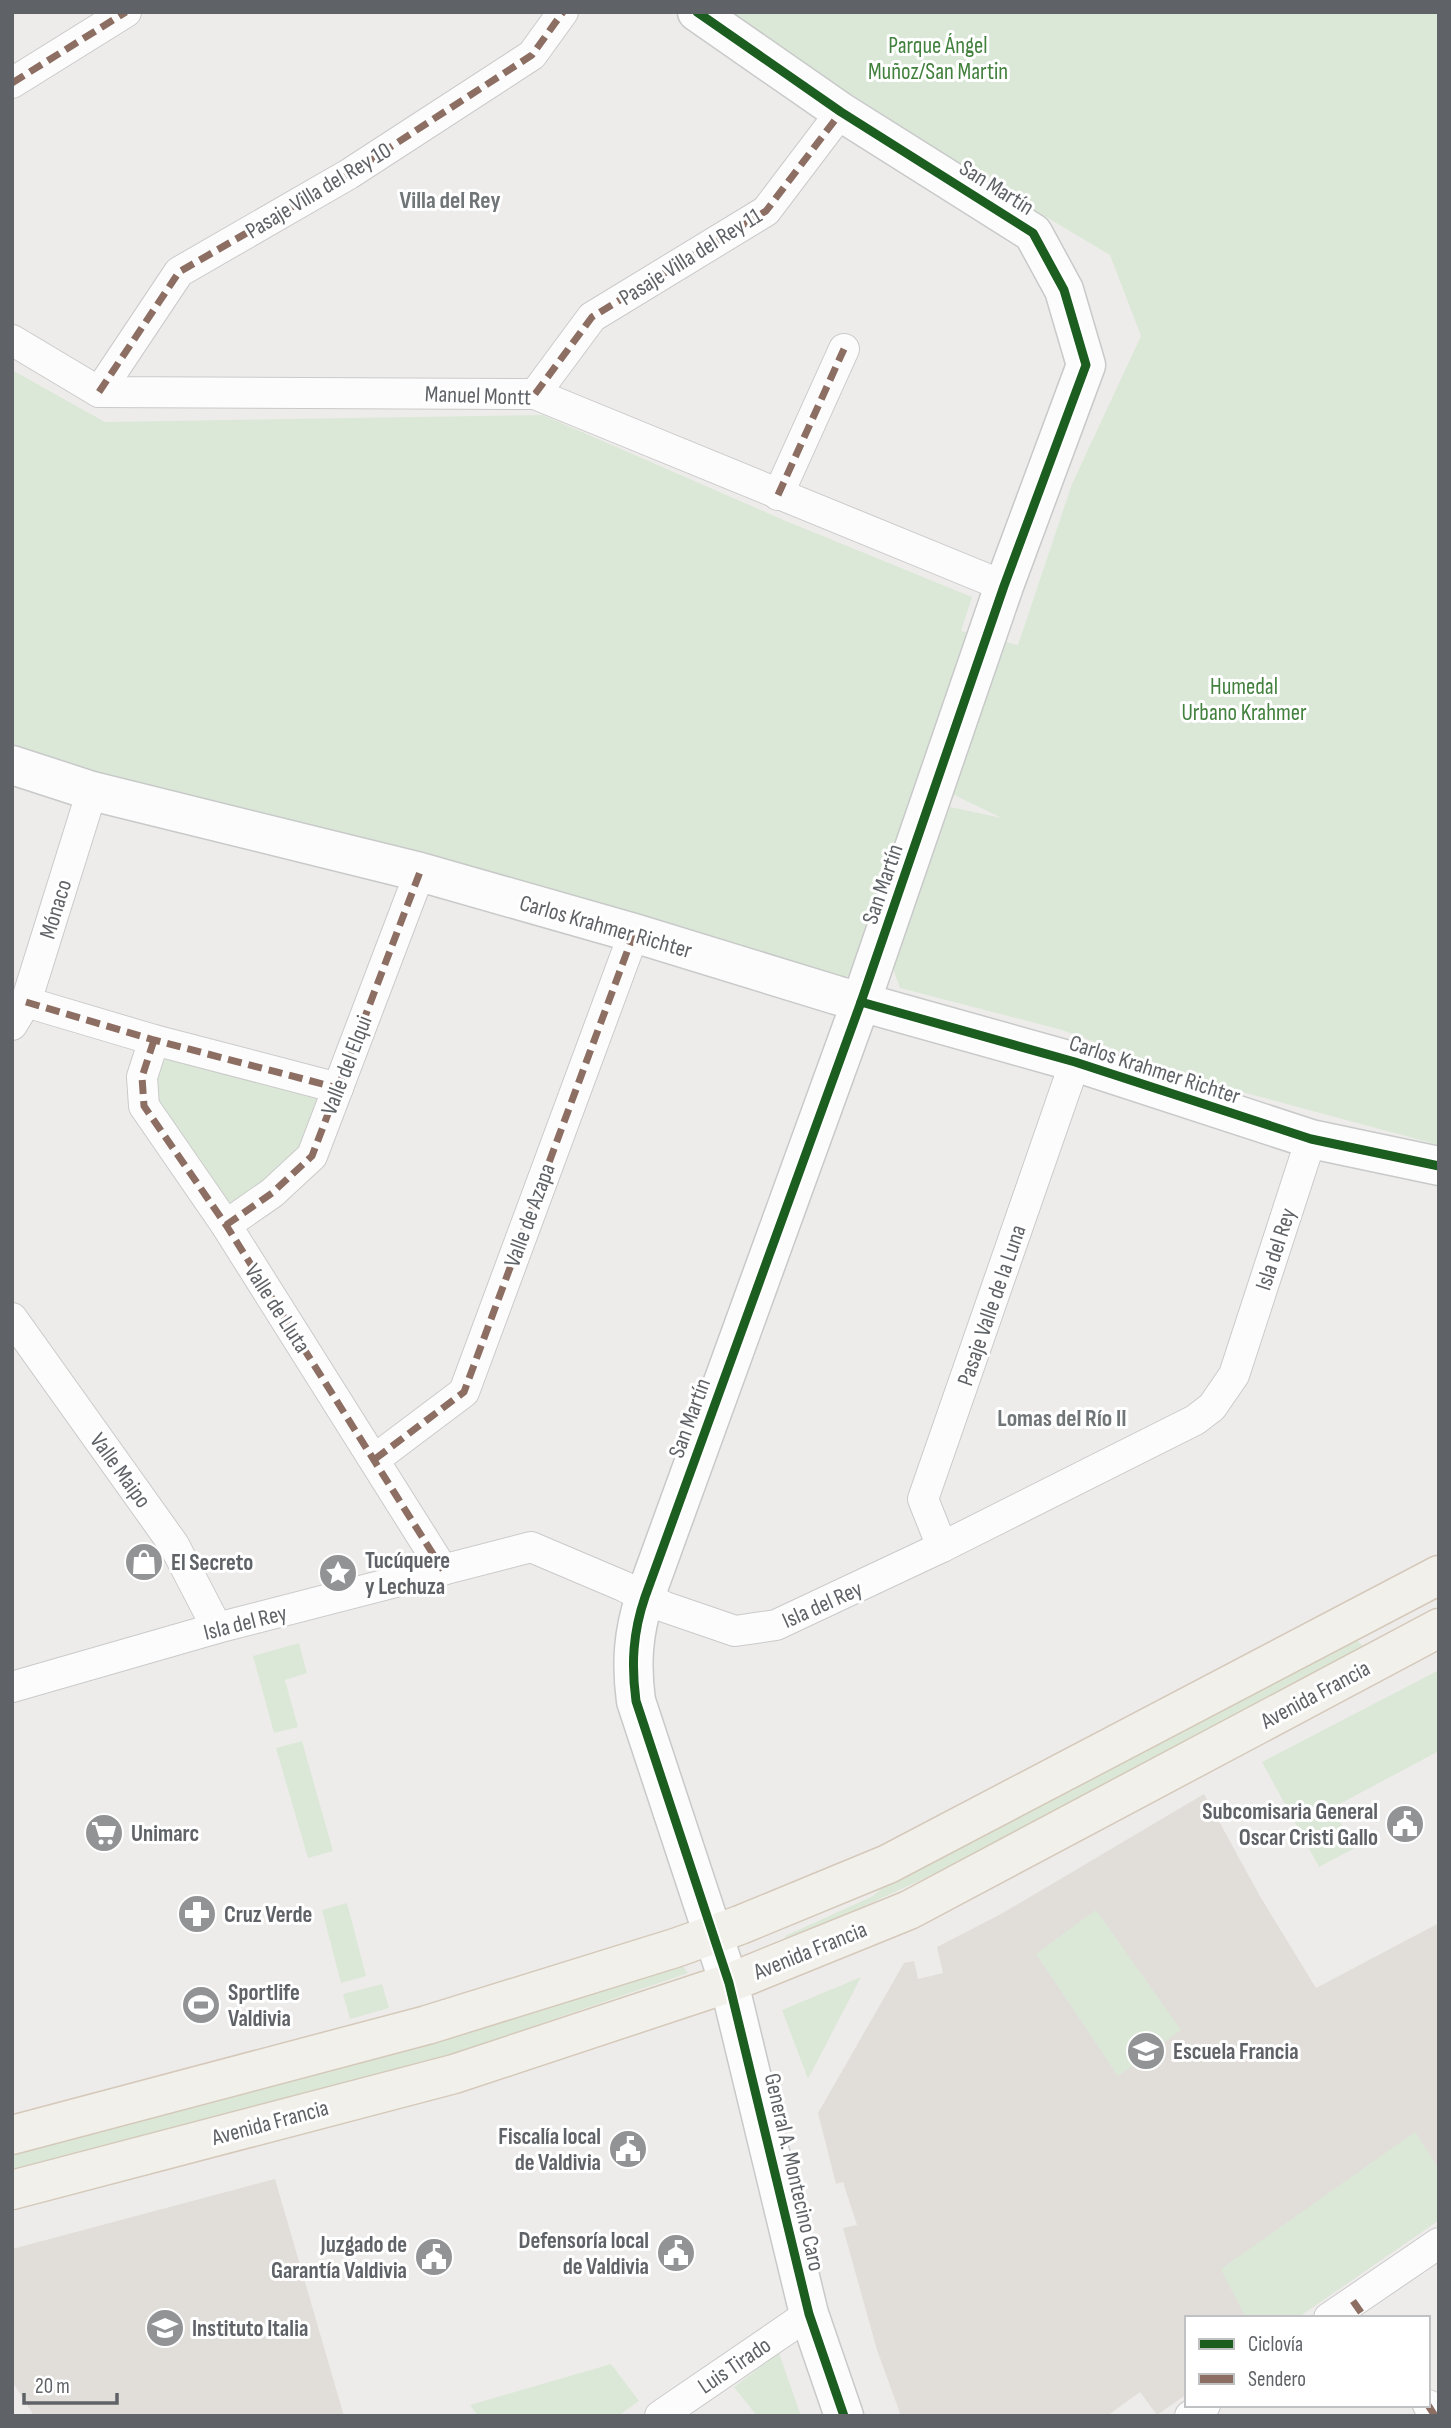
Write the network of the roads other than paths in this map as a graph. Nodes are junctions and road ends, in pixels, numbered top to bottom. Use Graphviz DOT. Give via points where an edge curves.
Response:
graph roads {
  1 [pos="126,12"];
  2 [pos="563,12"];
  3 [pos="697,12"];
  4 [pos="12,83"];
  5 [pos="841,112"];
  6 [pos="12,340"];
  7 [pos="844,349"];
  8 [pos="99,392"];
  9 [pos="535,394"];
  10 [pos="778,495"];
  11 [pos="1004,586"];
  12 [pos="12,765"];
  13 [pos="92,791"];
  14 [pos="420,872"];
  15 [pos="634,933"];
  16 [pos="861,1002"];
  17 [pos="19,1014"];
  18 [pos="154,1040"];
  19 [pos="1075,1062"];
  20 [pos="338,1088"];
  21 [pos="1311,1139"];
  22 [pos="1439,1166"];
  23 [pos="226,1225"];
  24 [pos="12,1318"];
  25 [pos="375,1459"];
  26 [pos="942,1547"];
  27 [pos="443,1570"];
  28 [pos="1439,1575"];
  29 [pos="645,1597"];
  30 [pos="1386,1602"];
  31 [pos="217,1628"];
  32 [pos="1425,1635"];
  33 [pos="12,1687"];
  34 [pos="714,1934"];
  35 [pos="729,1983"];
  36 [pos="12,2135"];
  37 [pos="12,2190"];
  38 [pos="1439,2243"];
  39 [pos="1349,2312"];
  40 [pos="809,2314"];
  41 [pos="660,2416"];
  42 [pos="844,2416"];
  1 -- 4 [label="street"];
  2 -- 8 [label="street, Pasaje Villa del Rey 10" via="532,55 349,174 179,272"];
  3 -- 5 [label="street, San Martín"];
  5 -- 9 [label="street, Pasaje Villa del Rey 11" via="766,211 592,317"];
  5 -- 11 [label="street, San Martín" via="1033,233 1064,290 1086,365"];
  6 -- 8 [label="street"];
  7 -- 10 [label="street"];
  8 -- 9 [label="street, Manuel Montt"];
  9 -- 10 [label="street, Manuel Montt"];
  10 -- 11 [label="street, Manuel Montt"];
  11 -- 16 [label="street, San Martín"];
  12 -- 13 [label="street, Carlos Krahmer Richter"];
  13 -- 14 [label="street, Carlos Krahmer Richter"];
  13 -- 17 [label="street, Mónaco"];
  14 -- 15 [label="street, Carlos Krahmer Richter"];
  14 -- 20 [label="street, Valle del Elqui"];
  15 -- 16 [label="street, Carlos Krahmer Richter"];
  15 -- 25 [label="street, Valle de Azapa" via="464,1392"];
  16 -- 19 [label="street, Carlos Krahmer Richter"];
  16 -- 29 [label="street, San Martín"];
  17 -- 18 [label="street"];
  18 -- 20 [label="street"];
  18 -- 23 [label="street, Valle de Lluta" via="142,1077 144,1106"];
  19 -- 21 [label="street, Carlos Krahmer Richter"];
  19 -- 26 [label="street, Pasaje Valle de la Luna" via="923,1499"];
  20 -- 23 [label="street, Valle del Elqui" via="312,1156 272,1193"];
  21 -- 22 [label="street, Carlos Krahmer Richter"];
  21 -- 26 [label="street, Isla del Rey" via="1239,1360 1213,1407"];
  23 -- 25 [label="street, Valle de Lluta"];
  24 -- 31 [label="street, Valle Maipo" via="174,1545"];
  25 -- 27 [label="street, Valle de Lluta"];
  26 -- 29 [label="street, Isla del Rey" via="776,1625 735,1631"];
  27 -- 29 [label="street, Isla del Rey" via="531,1547"];
  27 -- 31 [label="street, Isla del Rey"];
  28 -- 30 [label="main road"];
  29 -- 34 [label="street, San Martín" via="633,1645 636,1702"];
  30 -- 32 [label="main road"];
  30 -- 34 [label="main road" via="888,1864"];
  31 -- 33 [label="street, Isla del Rey"];
  32 -- 35 [label="main road, Avenida Francia" via="909,1910"];
  34 -- 35 [label="street, General A. Montecino Caro"];
  34 -- 36 [label="main road" via="426,2025"];
  35 -- 37 [label="main road, Avenida Francia" via="454,2074"];
  35 -- 40 [label="street, General A. Montecino Caro"];
  38 -- 39 [label="street"];
  40 -- 41 [label="street, Luis Tirado"];
  40 -- 42 [label="street, General A. Montecino Caro"];
}
